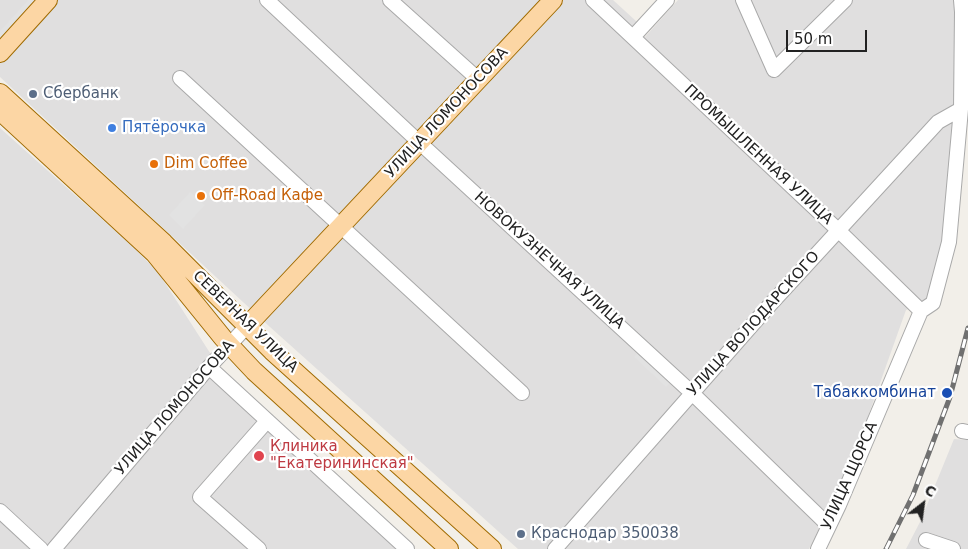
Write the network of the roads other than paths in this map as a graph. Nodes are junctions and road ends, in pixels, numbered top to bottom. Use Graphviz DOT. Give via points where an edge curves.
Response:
graph roads {
  1 [pos="48,0"];
  2 [pos="266,0"];
  3 [pos="390,0"];
  4 [pos="553,0"];
  5 [pos="593,0"];
  6 [pos="667,0"];
  7 [pos="743,0"];
  8 [pos="845,0"];
  9 [pos="961,0"];
  10 [pos="632,37"];
  11 [pos="0,53"];
  12 [pos="180,78"];
  13 [pos="478,80"];
  14 [pos="0,93"];
  15 [pos="961,109"];
  16 [pos="0,111"];
  17 [pos="420,143"];
  18 [pos="342,226"];
  19 [pos="838,230"];
  20 [pos="921,311"];
  21 [pos="247,326"];
  22 [pos="229,345"];
  23 [pos="209,367"];
  24 [pos="522,393"];
  25 [pos="692,393"];
  26 [pos="267,421"];
  27 [pos="0,511"];
  28 [pos="828,525"];
  29 [pos="926,540"];
  30 [pos="41,549"];
  31 [pos="54,549"];
  32 [pos="259,549"];
  33 [pos="408,549"];
  34 [pos="449,549"];
  35 [pos="492,549"];
  36 [pos="555,549"];
  37 [pos="818,549"];
  38 [pos="953,549"];
  1 -- 11 [label="main road"];
  2 -- 17 [label="street, НОВОКУЗНЕЧНАЯ УЛИЦА"];
  3 -- 13 [label="street"];
  4 -- 13 [label="main road, УЛИЦА ЛОМОНОСОВА"];
  5 -- 10 [label="street, ПРОМЫШЛЕННАЯ УЛИЦА"];
  6 -- 10 [label="street"];
  7 -- 8 [label="street" via="774,70"];
  9 -- 15 [label="street, УЛИЦА ЩОРСА"];
  10 -- 19 [label="street, ПРОМЫШЛЕННАЯ УЛИЦА"];
  12 -- 18 [label="street"];
  13 -- 17 [label="main road, УЛИЦА ЛОМОНОСОВА"];
  14 -- 21 [label="main road, СЕВЕРНАЯ УЛИЦА" via="164,243"];
  15 -- 19 [label="street, УЛИЦА ВОЛОДАРСКОГО" via="938,122"];
  15 -- 20 [label="street, УЛИЦА ЩОРСА" via="949,242 933,303"];
  16 -- 22 [label="main road, СЕВЕРНАЯ УЛИЦА" via="155,254"];
  17 -- 18 [label="main road, УЛИЦА ЛОМОНОСОВА"];
  17 -- 25 [label="street, НОВОКУЗНЕЧНАЯ УЛИЦА"];
  18 -- 21 [label="main road, УЛИЦА ЛОМОНОСОВА"];
  18 -- 24 [label="street"];
  19 -- 20 [label="street, ПРОМЫШЛЕННАЯ УЛИЦА"];
  19 -- 25 [label="street, УЛИЦА ВОЛОДАРСКОГО"];
  20 -- 28 [label="street, УЛИЦА ЩОРСА"];
  21 -- 22 [label="street, УЛИЦА ЛОМОНОСОВА"];
  21 -- 35 [label="main road, СЕВЕРНАЯ УЛИЦА"];
  22 -- 23 [label="street, УЛИЦА ЛОМОНОСОВА"];
  22 -- 34 [label="main road, СЕВЕРНАЯ УЛИЦА"];
  23 -- 26 [label="street"];
  23 -- 31 [label="street, УЛИЦА ЛОМОНОСОВА"];
  25 -- 28 [label="street, НОВОКУЗНЕЧНАЯ УЛИЦА"];
  25 -- 36 [label="street, УЛИЦА ВОЛОДАРСКОГО"];
  26 -- 32 [label="street" via="200,497"];
  26 -- 33 [label="street"];
  27 -- 30 [label="street"];
  28 -- 37 [label="street, УЛИЦА ЩОРСА"];
  29 -- 38 [label="street"];
}
